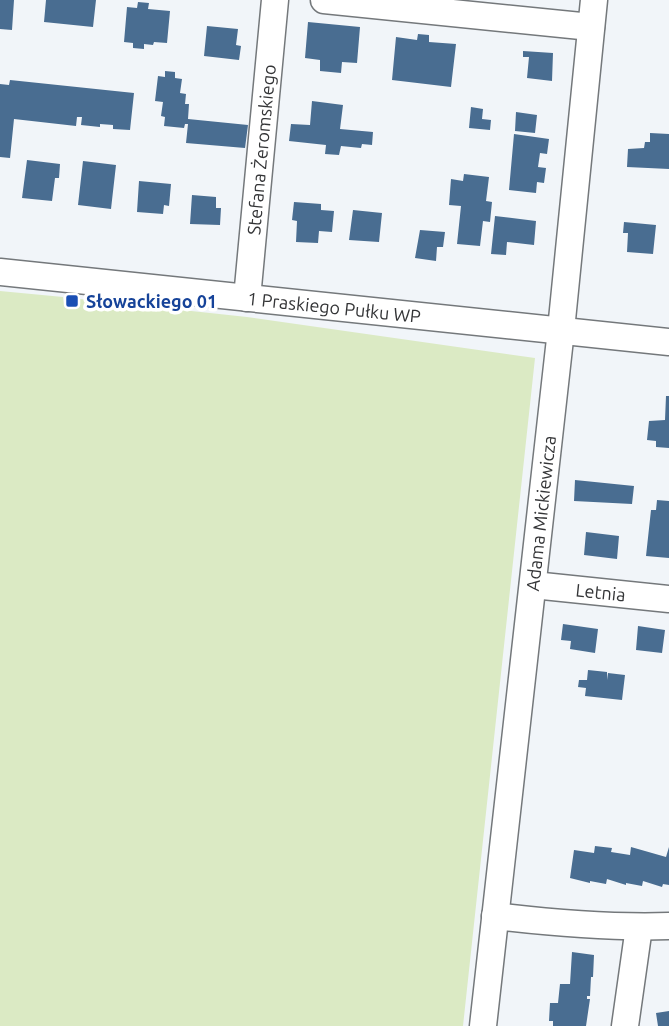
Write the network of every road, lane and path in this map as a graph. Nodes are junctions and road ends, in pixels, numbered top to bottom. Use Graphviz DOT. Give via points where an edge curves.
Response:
graph roads {
  1 [pos="275,0"];
  2 [pos="324,0"];
  3 [pos="594,0"];
  4 [pos="592,27"];
  5 [pos="0,272"];
  6 [pos="247,298"];
  7 [pos="561,330"];
  8 [pos="669,342"];
  9 [pos="533,585"];
  10 [pos="669,600"];
  11 [pos="495,916"];
  12 [pos="669,926"];
  13 [pos="639,927"];
  14 [pos="483,1026"];
  15 [pos="625,1026"];
  1 -- 6 [label="street, Stefana Żeromskiego"];
  2 -- 4 [label="street"];
  3 -- 4 [label="street, Adama Mickiewicza"];
  4 -- 7 [label="street, Adama Mickiewicza"];
  5 -- 6 [label="street, 1 Praskiego Pułku WP"];
  6 -- 7 [label="street, 1 Praskiego Pułku WP"];
  7 -- 8 [label="street, 1 Praskiego Pułku WP"];
  7 -- 9 [label="street, Adama Mickiewicza"];
  9 -- 10 [label="street, Letnia"];
  9 -- 11 [label="street, Adama Mickiewicza"];
  11 -- 13 [label="street"];
  11 -- 14 [label="street, Adama Mickiewicza"];
  12 -- 13 [label="street"];
  13 -- 15 [label="street"];
}
